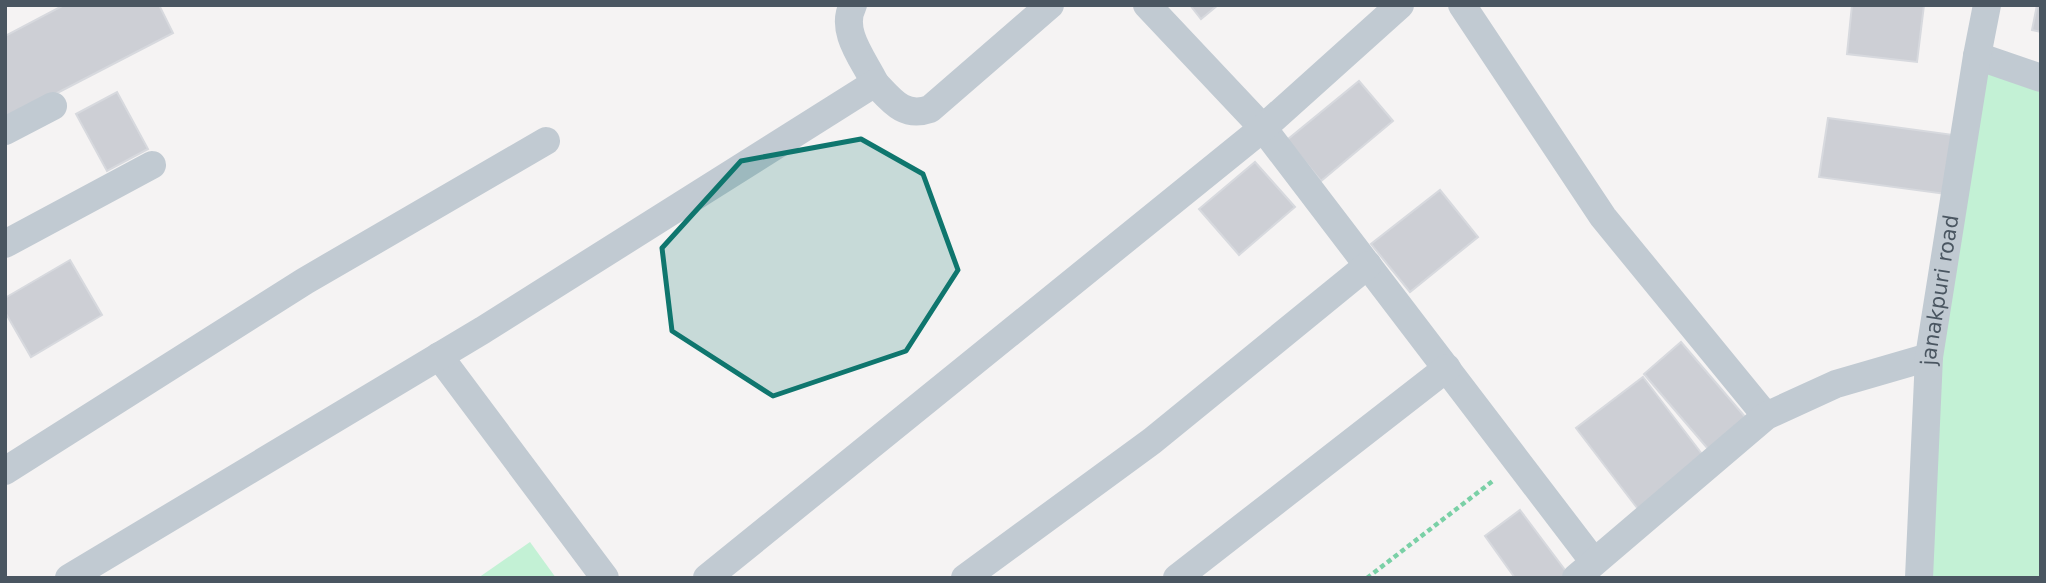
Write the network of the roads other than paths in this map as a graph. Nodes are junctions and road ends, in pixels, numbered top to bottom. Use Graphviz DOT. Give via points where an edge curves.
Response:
graph roads {
  1 [pos="852,5"];
  2 [pos="1050,5"];
  3 [pos="1147,5"];
  4 [pos="1400,5"];
  5 [pos="1462,5"];
  6 [pos="1987,5"];
  7 [pos="1977,56"];
  8 [pos="2041,78"];
  9 [pos="875,83"];
  10 [pos="53,106"];
  11 [pos="1263,128"];
  12 [pos="5,131"];
  13 [pos="546,141"];
  14 [pos="152,165"];
  15 [pos="5,244"];
  16 [pos="1368,265"];
  17 [pos="439,356"];
  18 [pos="1929,357"];
  19 [pos="1447,368"];
  20 [pos="1766,416"];
  21 [pos="5,471"];
  22 [pos="1585,570"];
  23 [pos="69,578"];
  24 [pos="605,578"];
  25 [pos="707,578"];
  26 [pos="965,578"];
  27 [pos="1177,578"];
  28 [pos="1919,578"];
  1 -- 9 [label="street" via="850,35"];
  2 -- 9 [label="street" via="930,109 905,111"];
  3 -- 11 [label="street"];
  4 -- 11 [label="street"];
  5 -- 20 [label="street" via="1603,217"];
  6 -- 7 [label="street, janakpuri road"];
  7 -- 8 [label="street"];
  7 -- 18 [label="street, janakpuri road"];
  9 -- 17 [label="street"];
  10 -- 12 [label="street"];
  11 -- 16 [label="street"];
  11 -- 25 [label="street"];
  13 -- 21 [label="street" via="305,281"];
  14 -- 15 [label="street"];
  16 -- 19 [label="street"];
  16 -- 26 [label="street" via="1152,441"];
  17 -- 23 [label="street"];
  17 -- 24 [label="street"];
  18 -- 20 [label="street" via="1836,384"];
  18 -- 28 [label="street, janakpuri road"];
  19 -- 22 [label="street" via="1518,461"];
  19 -- 27 [label="street"];
  20 -- 22 [label="street"];
}
